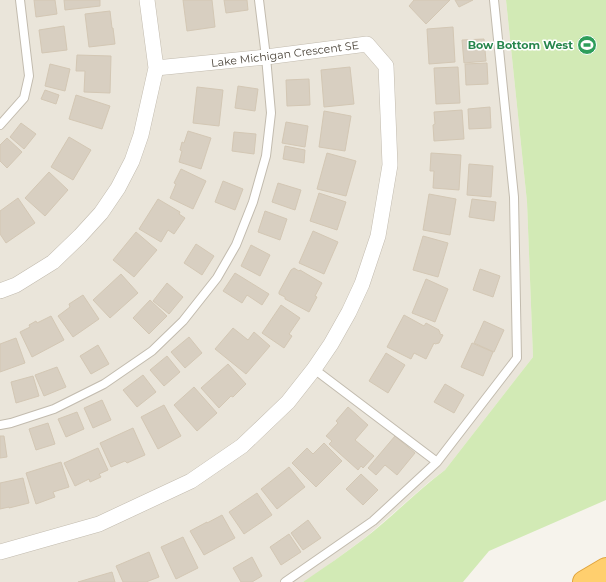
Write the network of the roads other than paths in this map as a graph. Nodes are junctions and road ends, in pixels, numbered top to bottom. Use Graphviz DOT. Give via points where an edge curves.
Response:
graph roads {
  1 [pos="20,0"];
  2 [pos="147,0"];
  3 [pos="259,0"];
  4 [pos="494,0"];
  5 [pos="266,57"];
  6 [pos="156,68"];
  7 [pos="0,125"];
  8 [pos="0,291"];
  9 [pos="314,369"];
  10 [pos="0,425"];
  11 [pos="437,462"];
  12 [pos="0,552"];
  13 [pos="606,569"];
  14 [pos="285,582"];
  15 [pos="584,582"];
  1 -- 7 [label="lane" via="29,76 24,98"];
  2 -- 6 [label="street"];
  3 -- 5 [label="lane"];
  4 -- 11 [label="lane" via="514,198 516,358"];
  5 -- 6 [label="street, Lake Michigan Crescent SE"];
  5 -- 9 [label="street, Lake Michigan Crescent SE" via="367,44 386,66 390,165 378,236 362,284 349,312"];
  5 -- 10 [label="lane" via="271,113 266,156 253,202 236,245 217,278 183,321 152,351 104,384 54,409"];
  6 -- 8 [label="street" via="141,135 132,161 101,213 53,262 16,285"];
  9 -- 11 [label="lane"];
  9 -- 12 [label="street, Lake Michigan Crescent SE" via="288,402 242,446 191,481 99,524"];
  11 -- 14 [label="lane" via="373,520"];
  13 -- 15 [label="highway"];
}
